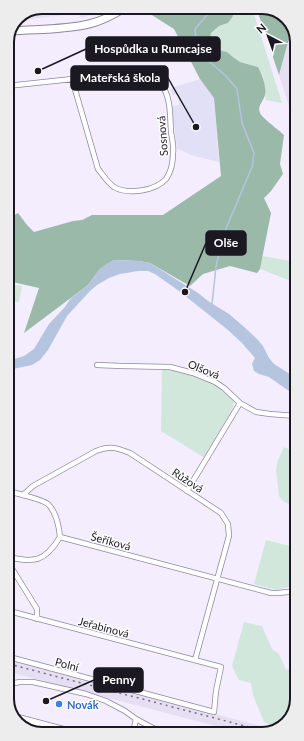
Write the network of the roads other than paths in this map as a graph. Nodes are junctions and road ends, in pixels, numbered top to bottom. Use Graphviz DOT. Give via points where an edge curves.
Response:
graph roads {
  1 [pos="113,14"];
  2 [pos="16,31"];
  3 [pos="72,79"];
  4 [pos="14,85"];
  5 [pos="97,365"];
  6 [pos="240,403"];
  7 [pos="290,416"];
  8 [pos="187,491"];
  9 [pos="14,492"];
  10 [pos="24,495"];
  11 [pos="60,537"];
  12 [pos="14,558"];
  13 [pos="14,572"];
  14 [pos="217,579"];
  15 [pos="290,592"];
  16 [pos="14,613"];
  17 [pos="37,619"];
  18 [pos="14,659"];
  19 [pos="195,660"];
  20 [pos="14,683"];
  21 [pos="214,712"];
  22 [pos="136,719"];
  23 [pos="24,720"];
  24 [pos="51,727"];
  25 [pos="134,727"];
  26 [pos="151,727"];
  1 -- 2 [label="street" via="90,24 70,28"];
  3 -- 3 [label="street, Sosnová" via="98,169 107,181 126,191 154,187 166,179 174,152 168,100 163,86 152,76 138,72"];
  3 -- 4 [label="street, Sosnová"];
  5 -- 6 [label="street, Olšová" via="170,367 193,373 224,388"];
  6 -- 7 [label="street, Olšová" via="256,412"];
  6 -- 8 [label="street"];
  8 -- 10 [label="street, Růžová" via="130,453 119,448 107,447 37,483"];
  8 -- 14 [label="street, Růžová" via="222,514 228,524 228,536"];
  9 -- 10 [label="street"];
  10 -- 11 [label="street" via="47,504 55,514"];
  11 -- 12 [label="street" via="51,550 35,560"];
  11 -- 14 [label="street, Šeříková"];
  13 -- 17 [label="street" via="37,609"];
  14 -- 15 [label="street" via="271,593"];
  14 -- 19 [label="street, Růžová"];
  16 -- 17 [label="street, Jeřabinová"];
  17 -- 19 [label="street, Jeřabinová"];
  18 -- 21 [label="street, Polní"];
  19 -- 21 [label="street, Jeřabinová" via="221,667"];
  20 -- 22 [label="street" via="34,682 86,694 125,710"];
  22 -- 25 [label="street"];
  22 -- 26 [label="street"];
  23 -- 24 [label="street"];
}
